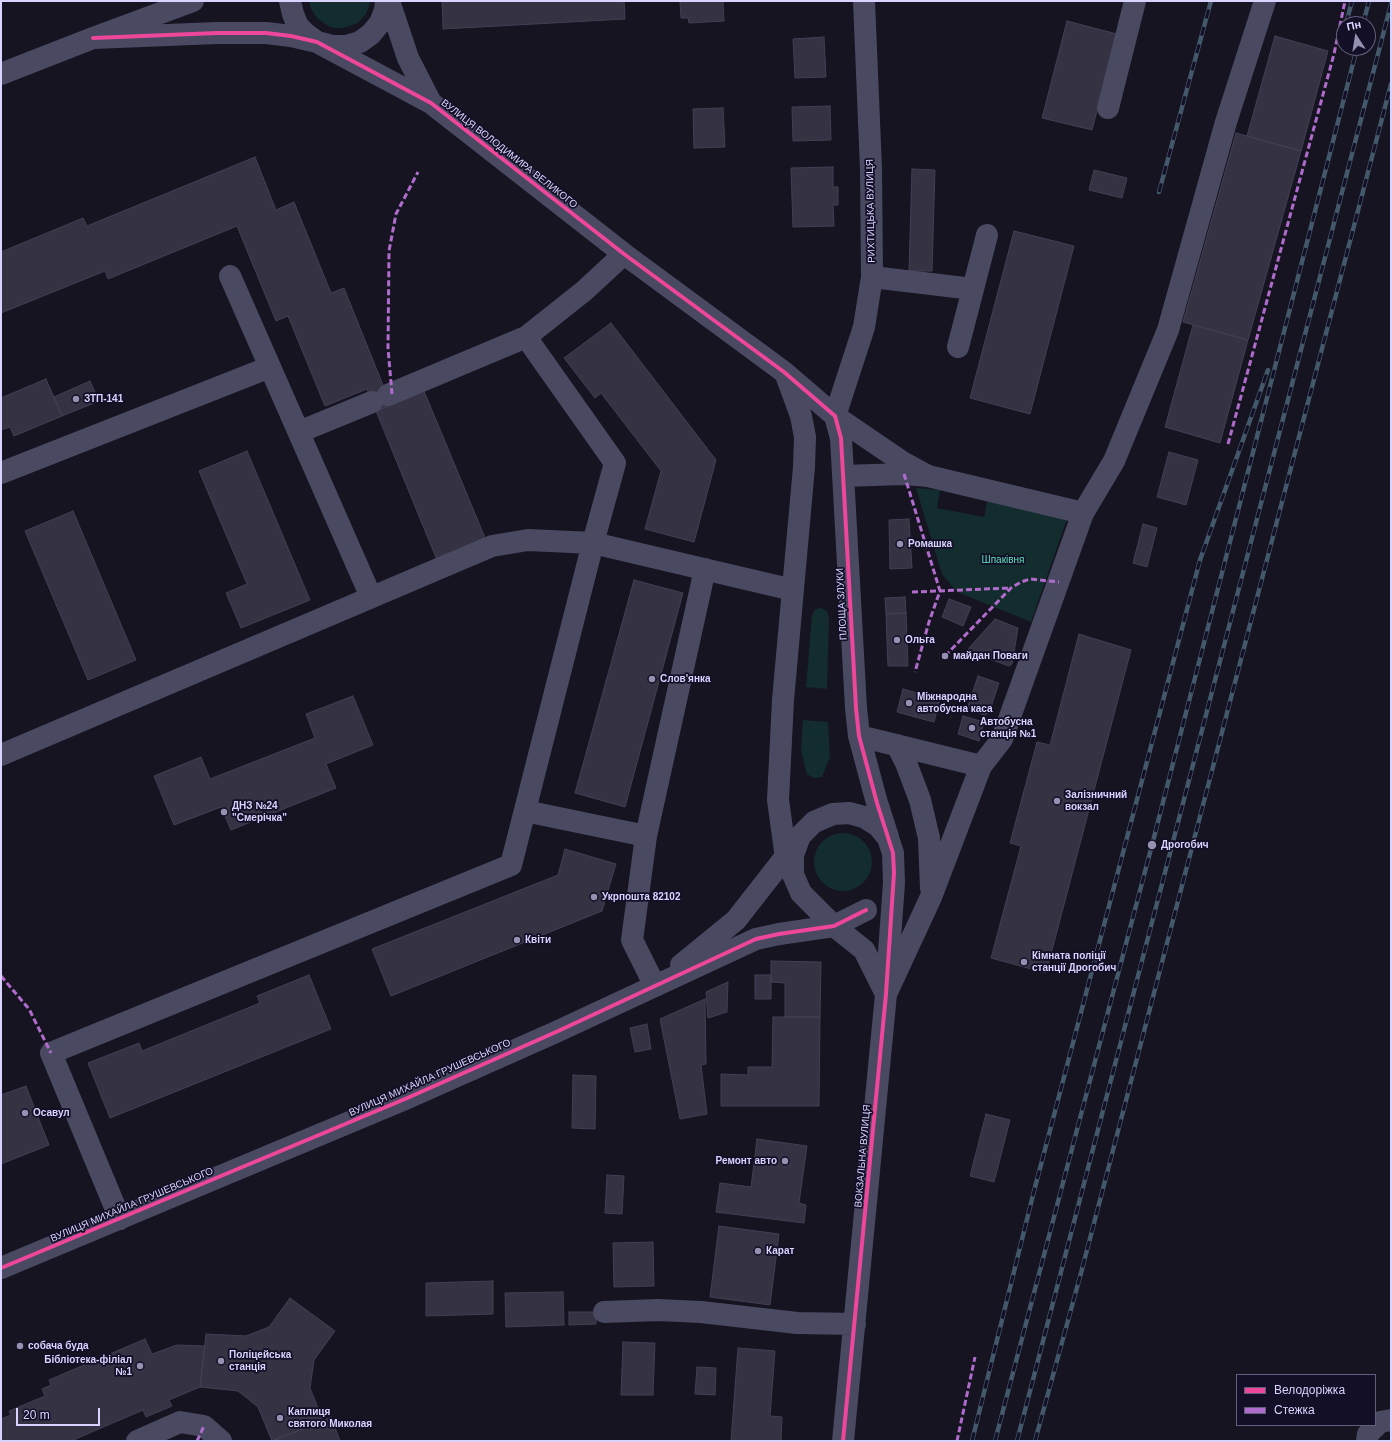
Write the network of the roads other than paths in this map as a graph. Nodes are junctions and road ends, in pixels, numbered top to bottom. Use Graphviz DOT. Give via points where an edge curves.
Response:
graph roads {
  1 [pos="193,1"];
  2 [pos="290,1"];
  3 [pos="386,1"];
  4 [pos="389,1"];
  5 [pos="864,1"];
  6 [pos="1135,1"];
  7 [pos="1265,1"];
  8 [pos="93,38"];
  9 [pos="317,42"];
  10 [pos="1,74"];
  11 [pos="431,103"];
  12 [pos="1108,108"];
  13 [pos="987,235"];
  14 [pos="624,254"];
  15 [pos="230,276"];
  16 [pos="872,277"];
  17 [pos="973,288"];
  18 [pos="526,337"];
  19 [pos="958,347"];
  20 [pos="270,367"];
  21 [pos="784,372"];
  22 [pos="835,416"];
  23 [pos="299,432"];
  24 [pos="1,474"];
  25 [pos="843,476"];
  26 [pos="928,476"];
  27 [pos="1083,513"];
  28 [pos="593,543"];
  29 [pos="705,569"];
  30 [pos="793,590"];
  31 [pos="371,597"];
  32 [pos="859,736"];
  33 [pos="897,745"];
  34 [pos="1,755"];
  35 [pos="981,766"];
  36 [pos="525,811"];
  37 [pos="646,836"];
  38 [pos="893,863"];
  39 [pos="790,866"];
  40 [pos="932,897"];
  41 [pos="815,907"];
  42 [pos="866,910"];
  43 [pos="834,926"];
  44 [pos="655,986"];
  45 [pos="886,994"];
  46 [pos="120,1220"];
  47 [pos="1,1268"];
  48 [pos="604,1312"];
  49 [pos="855,1324"];
  50 [pos="1391,1420"];
  51 [pos="137,1441"];
  52 [pos="221,1441"];
  53 [pos="843,1441"];
  54 [pos="1367,1441"];
  1 -- 8 [label="street, ВУЛИЦЯ ВОЛОДИМИРА ВЕЛИКОГО"];
  2 -- 9 [label="street" via="298,26"];
  3 -- 9 [label="street" via="380,23 360,42 332,46"];
  4 -- 11 [label="street, ВУЛИЦЯ ВОЛОДИМИРА ВЕЛИКОГО" via="408,58"];
  5 -- 16 [label="street, РИХТИЦЬКА ВУЛИЦЯ" via="871,169"];
  6 -- 12 [label="street"];
  7 -- 27 [label="street" via="1226,122 1168,330 1114,460"];
  8 -- 9 [label="street, ВУЛИЦЯ ВОЛОДИМИРА ВЕЛИКОГО" via="266,33"];
  8 -- 10 [label="street, ВУЛИЦЯ ВОЛОДИМИРА ВЕЛИКОГО"];
  9 -- 11 [label="street, ВУЛИЦЯ ВОЛОДИМИРА ВЕЛИКОГО"];
  11 -- 14 [label="street, ВУЛИЦЯ ВОЛОДИМИРА ВЕЛИКОГО"];
  13 -- 17 [label="street"];
  14 -- 18 [label="street" via="584,292"];
  14 -- 21 [label="street, ВУЛИЦЯ ВОЛОДИМИРА ВЕЛИКОГО"];
  15 -- 20 [label="street"];
  16 -- 17 [label="street"];
  16 -- 22 [label="street, РИХТИЦЬКА ВУЛИЦЯ" via="864,327"];
  17 -- 19 [label="street"];
  18 -- 23 [label="street"];
  18 -- 28 [label="street" via="615,463"];
  20 -- 23 [label="street"];
  20 -- 24 [label="street"];
  21 -- 22 [label="street"];
  21 -- 30 [label="street" via="801,416 805,437"];
  22 -- 25 [label="street, ПЛОЩА ЗЛУКИ" via="841,438"];
  22 -- 26 [label="street" via="904,463"];
  23 -- 31 [label="street"];
  25 -- 26 [label="street"];
  25 -- 32 [label="street, ПЛОЩА ЗЛУКИ"];
  26 -- 27 [label="street"];
  27 -- 35 [label="street" via="1002,739"];
  28 -- 29 [label="street"];
  28 -- 31 [label="street" via="528,540 492,546"];
  28 -- 36 [label="street"];
  29 -- 30 [label="street"];
  29 -- 37 [label="street"];
  30 -- 39 [label="street" via="783,700 778,800"];
  31 -- 34 [label="street"];
  32 -- 33 [label="street"];
  32 -- 38 [label="street, ПЛОЩА ЗЛУКИ"];
  33 -- 35 [label="street"];
  33 -- 40 [label="street" via="920,800 929,838"];
  35 -- 40 [label="street"];
  36 -- 37 [label="street"];
  36 -- 46 [label="street" via="511,865 51,1053"];
  37 -- 44 [label="street" via="632,940"];
  38 -- 39 [label="street, ВУЛИЦЯ МИХАЙЛА ГРУШЕВСЬКОГО" via="888,838 878,826 864,817 849,813 833,814 814,822 800,836"];
  38 -- 42 [label="street, ВУЛИЦЯ МИХАЙЛА ГРУШЕВСЬКОГО" via="886,892 878,902"];
  38 -- 45 [label="street, ВОКЗАЛЬНА ВУЛИЦЯ"];
  39 -- 41 [label="street" via="801,893"];
  39 -- 44 [label="street, ВУЛИЦЯ МИХАЙЛА ГРУШЕВСЬКОГО" via="736,920"];
  40 -- 45 [label="street"];
  41 -- 42 [label="street" via="840,913"];
  41 -- 43 [label="street"];
  42 -- 43 [label="street, ВУЛИЦЯ МИХАЙЛА ГРУШЕВСЬКОГО"];
  43 -- 44 [label="street, ВУЛИЦЯ МИХАЙЛА ГРУШЕВСЬКОГО" via="756,940"];
  43 -- 45 [label="street" via="864,950"];
  44 -- 46 [label="street, ВУЛИЦЯ МИХАЙЛА ГРУШЕВСЬКОГО" via="405,1099"];
  45 -- 49 [label="street, ВОКЗАЛЬНА ВУЛИЦЯ"];
  46 -- 47 [label="street, ВУЛИЦЯ МИХАЙЛА ГРУШЕВСЬКОГО"];
  48 -- 49 [label="street" via="701,1312 798,1322"];
  49 -- 53 [label="street, ВОКЗАЛЬНА ВУЛИЦЯ"];
  50 -- 54 [label="street" via="1380,1422 1368,1434"];
  51 -- 52 [label="street" via="180,1422 204,1426"];
}
